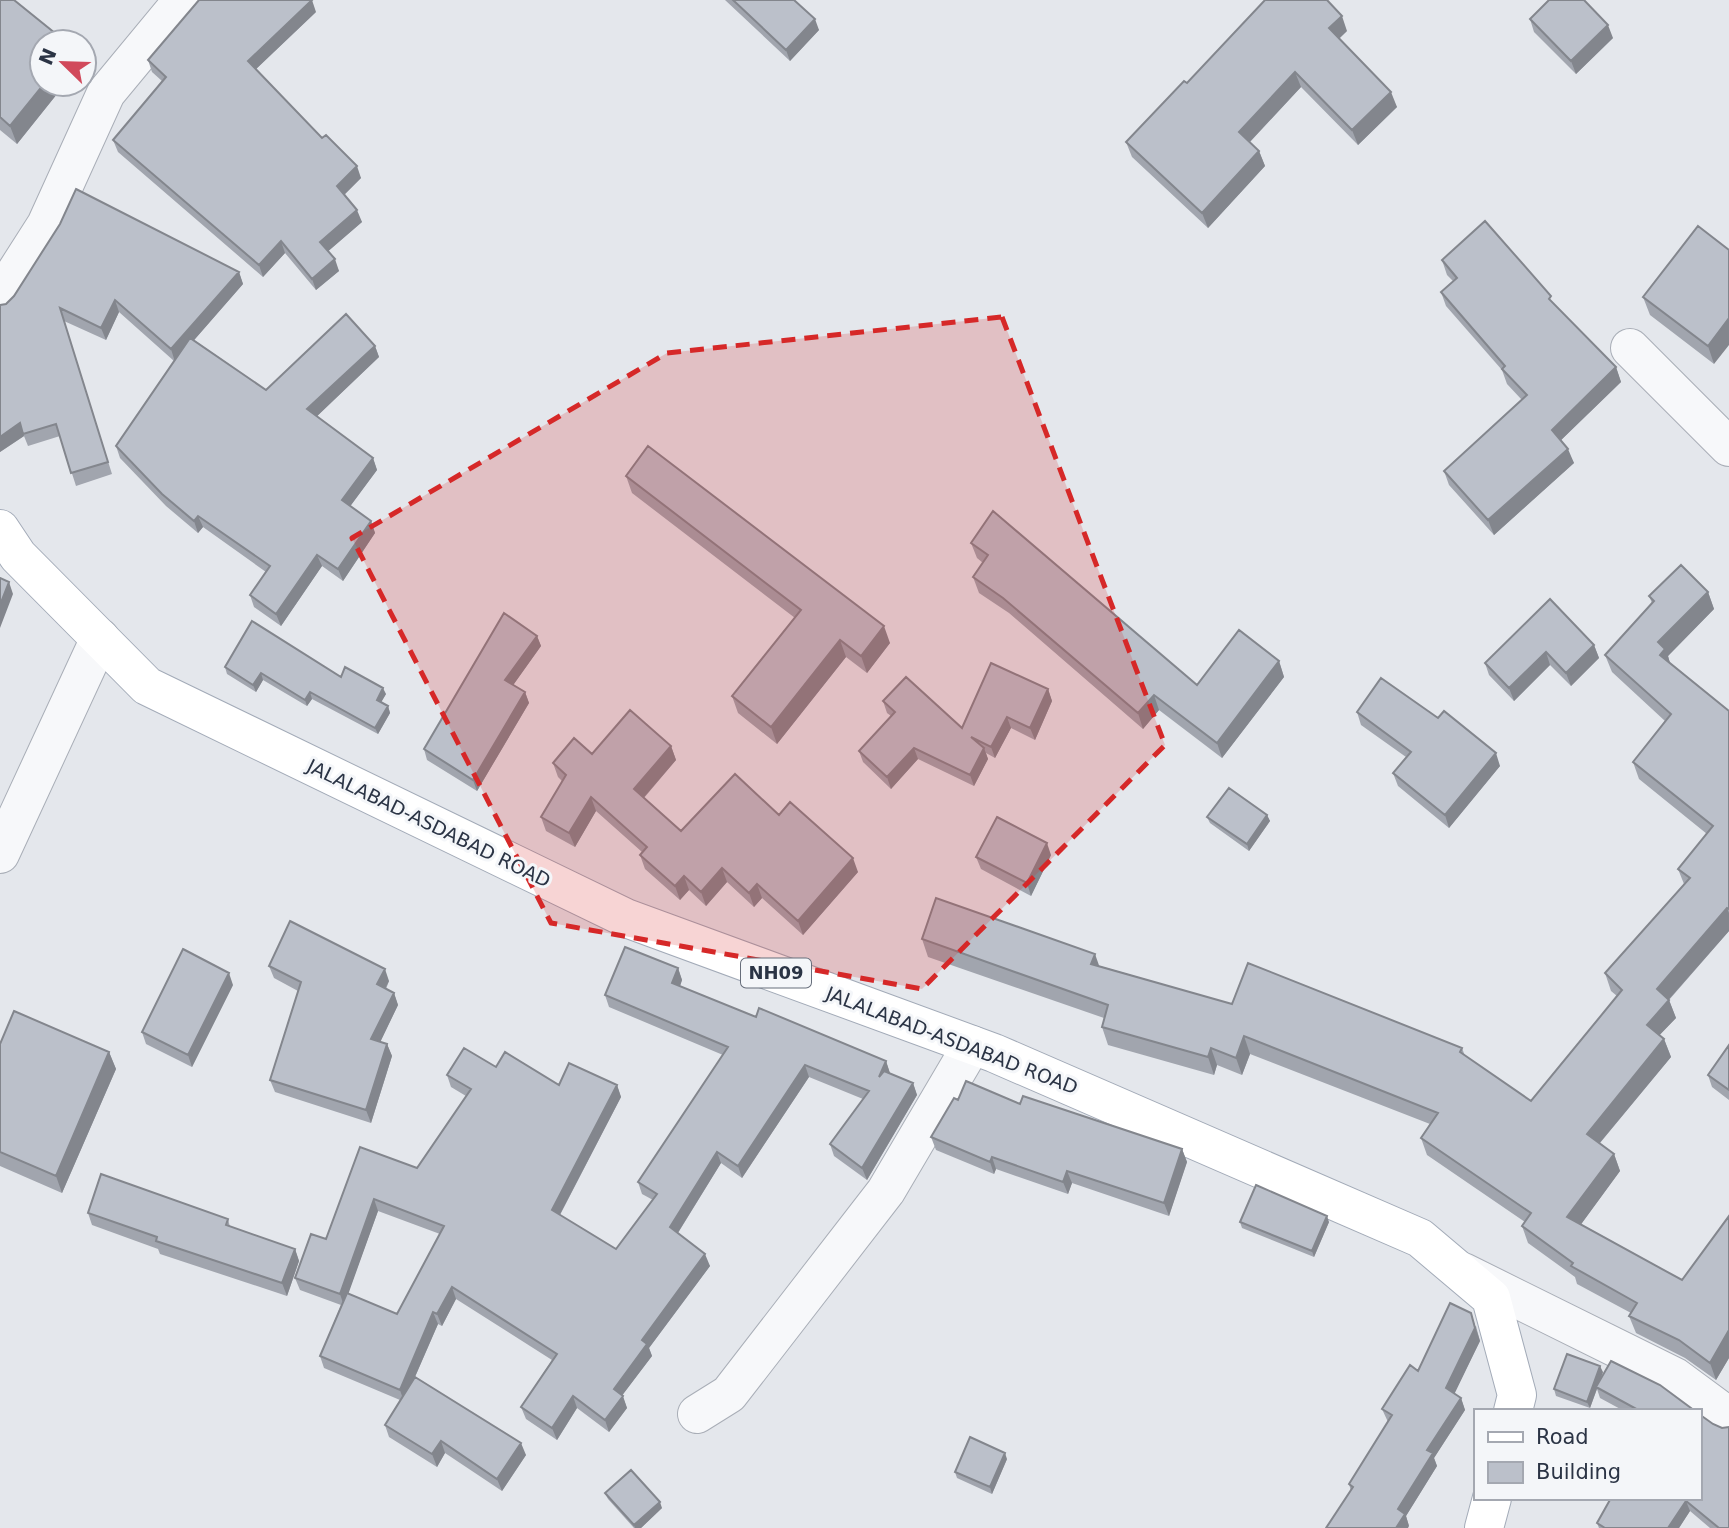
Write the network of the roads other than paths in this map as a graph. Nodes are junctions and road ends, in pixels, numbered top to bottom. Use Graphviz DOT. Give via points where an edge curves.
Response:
graph roads {
  1 [pos="183,0"];
  2 [pos="0,298"];
  3 [pos="1630,348"];
  4 [pos="1729,447"];
  5 [pos="0,529"];
  6 [pos="100,639"];
  7 [pos="2,843"];
  8 [pos="972,1045"];
  9 [pos="1458,1270"];
  10 [pos="1514,1409"];
  11 [pos="697,1414"];
  12 [pos="1729,1418"];
  13 [pos="1491,1500"];
  14 [pos="1484,1528"];
  1 -- 2 [label="street" via="106,93 46,225"];
  3 -- 4 [label="street"];
  5 -- 6 [label="main road, JALALABAD-ASDABAD ROAD / NH09" via="18,556"];
  6 -- 7 [label="street"];
  6 -- 8 [label="main road, JALALABAD-ASDABAD ROAD / NH09" via="147,686 626,918"];
  8 -- 9 [label="main road, JALALABAD-ASDABAD ROAD / NH09" via="1420,1238"];
  8 -- 11 [label="street" via="886,1191 729,1394"];
  9 -- 10 [label="main road, JALALABAD-ASDABAD ROAD / NH09" via="1492,1298 1517,1395"];
  9 -- 12 [label="street" via="1675,1377"];
  13 -- 14 [label="main road"];
}
